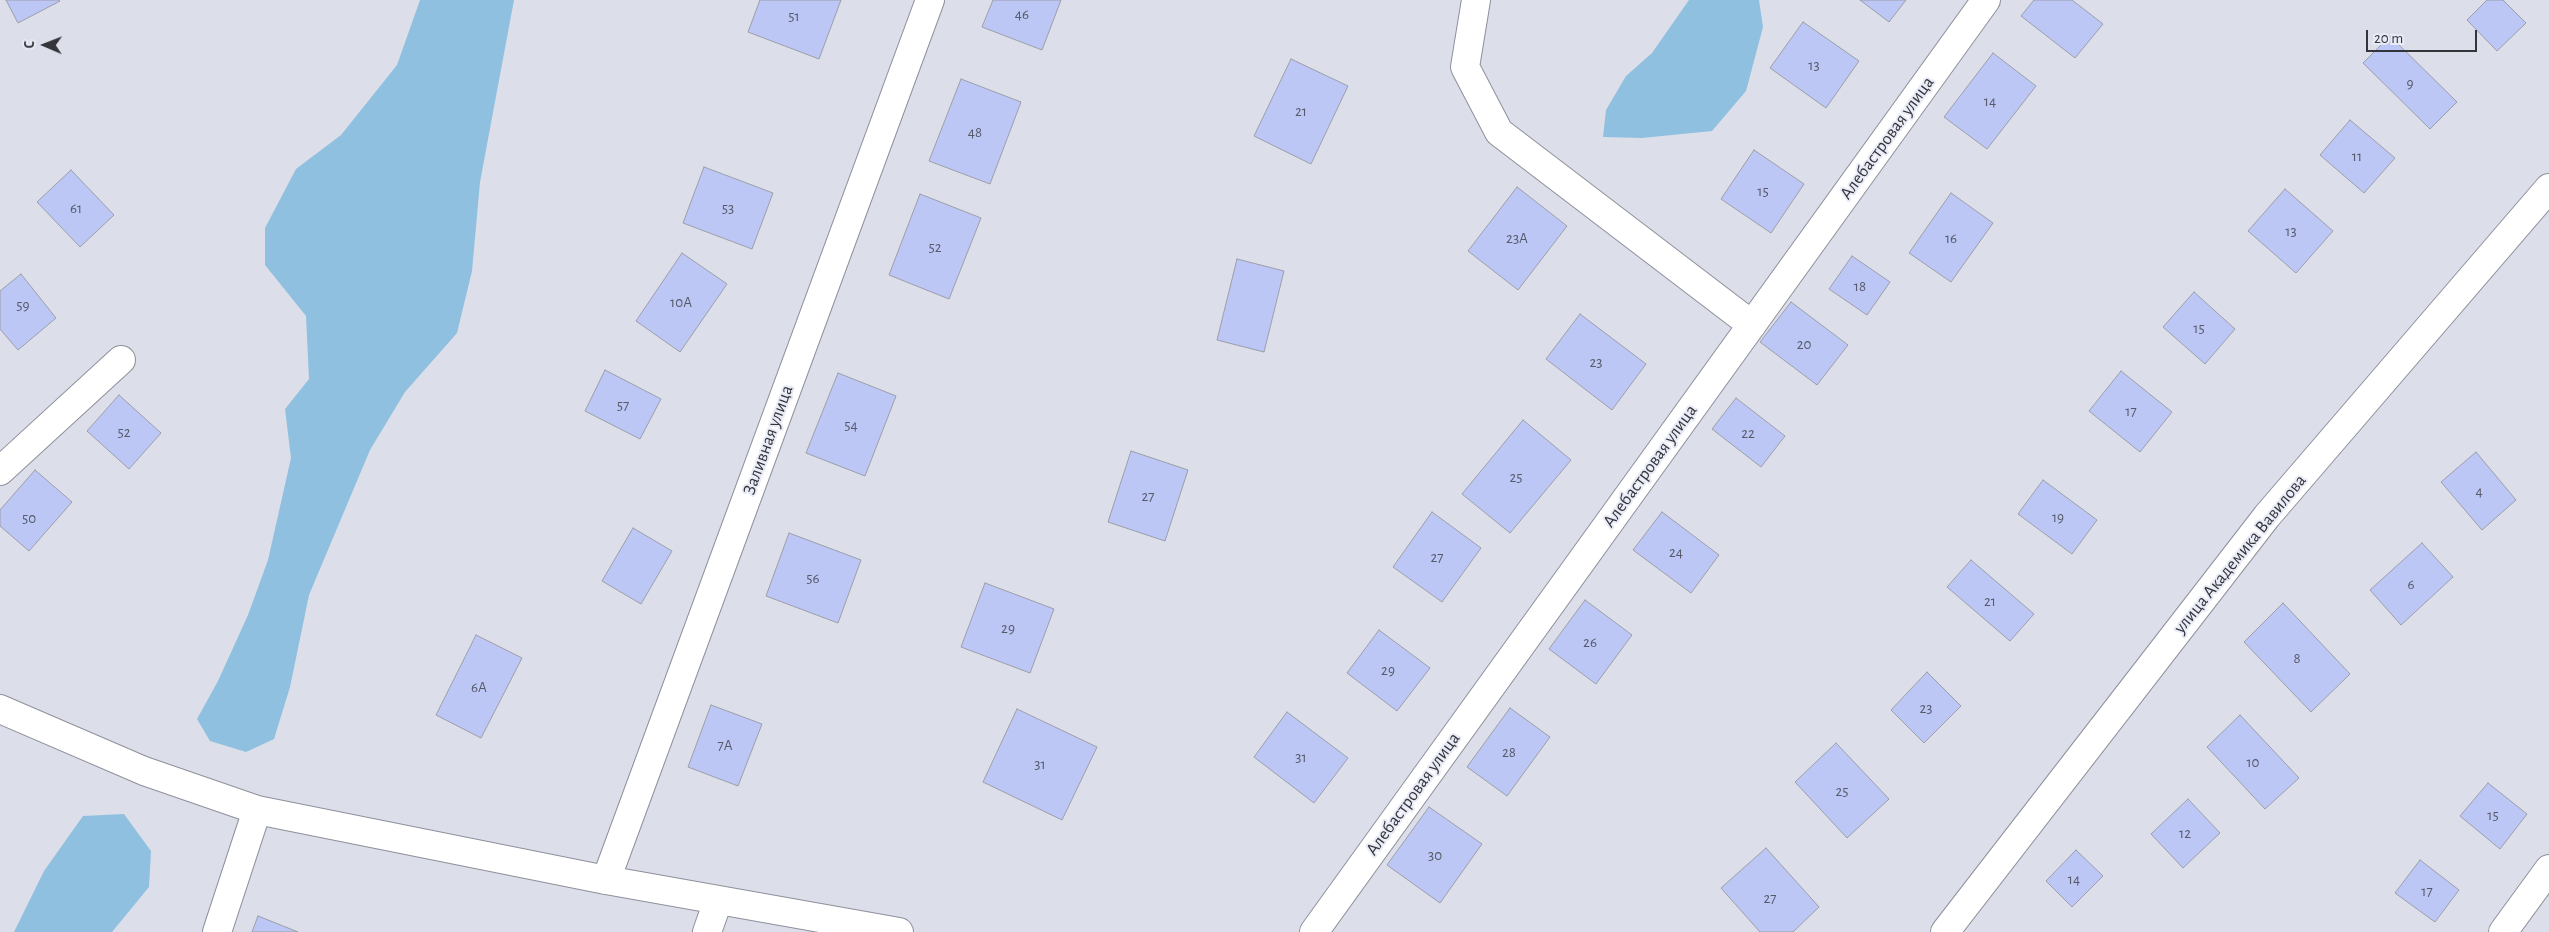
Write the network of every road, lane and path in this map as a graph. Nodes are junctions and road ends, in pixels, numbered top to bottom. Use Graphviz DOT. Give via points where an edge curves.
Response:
graph roads {
  1 [pos="930,0"];
  2 [pos="1476,0"];
  3 [pos="1986,0"];
  4 [pos="2549,188"];
  5 [pos="1752,325"];
  6 [pos="121,360"];
  7 [pos="0,471"];
  8 [pos="0,709"];
  9 [pos="257,810"];
  10 [pos="2549,869"];
  11 [pos="606,880"];
  12 [pos="718,901"];
  13 [pos="217,932"];
  14 [pos="707,932"];
  15 [pos="899,932"];
  16 [pos="1314,932"];
  17 [pos="1945,932"];
  18 [pos="2502,932"];
  1 -- 11 [label="street, Заливная улица"];
  2 -- 5 [label="street" via="1465,67 1499,132"];
  3 -- 5 [label="street, Алебастровая улица"];
  4 -- 17 [label="street, улица Академика Вавилова" via="2267,516"];
  5 -- 16 [label="street, Алебастровая улица"];
  6 -- 7 [label="street"];
  8 -- 9 [label="street" via="144,771"];
  9 -- 11 [label="street"];
  9 -- 13 [label="street"];
  10 -- 18 [label="street"];
  11 -- 12 [label="street"];
  12 -- 14 [label="street"];
  12 -- 15 [label="street"];
}
